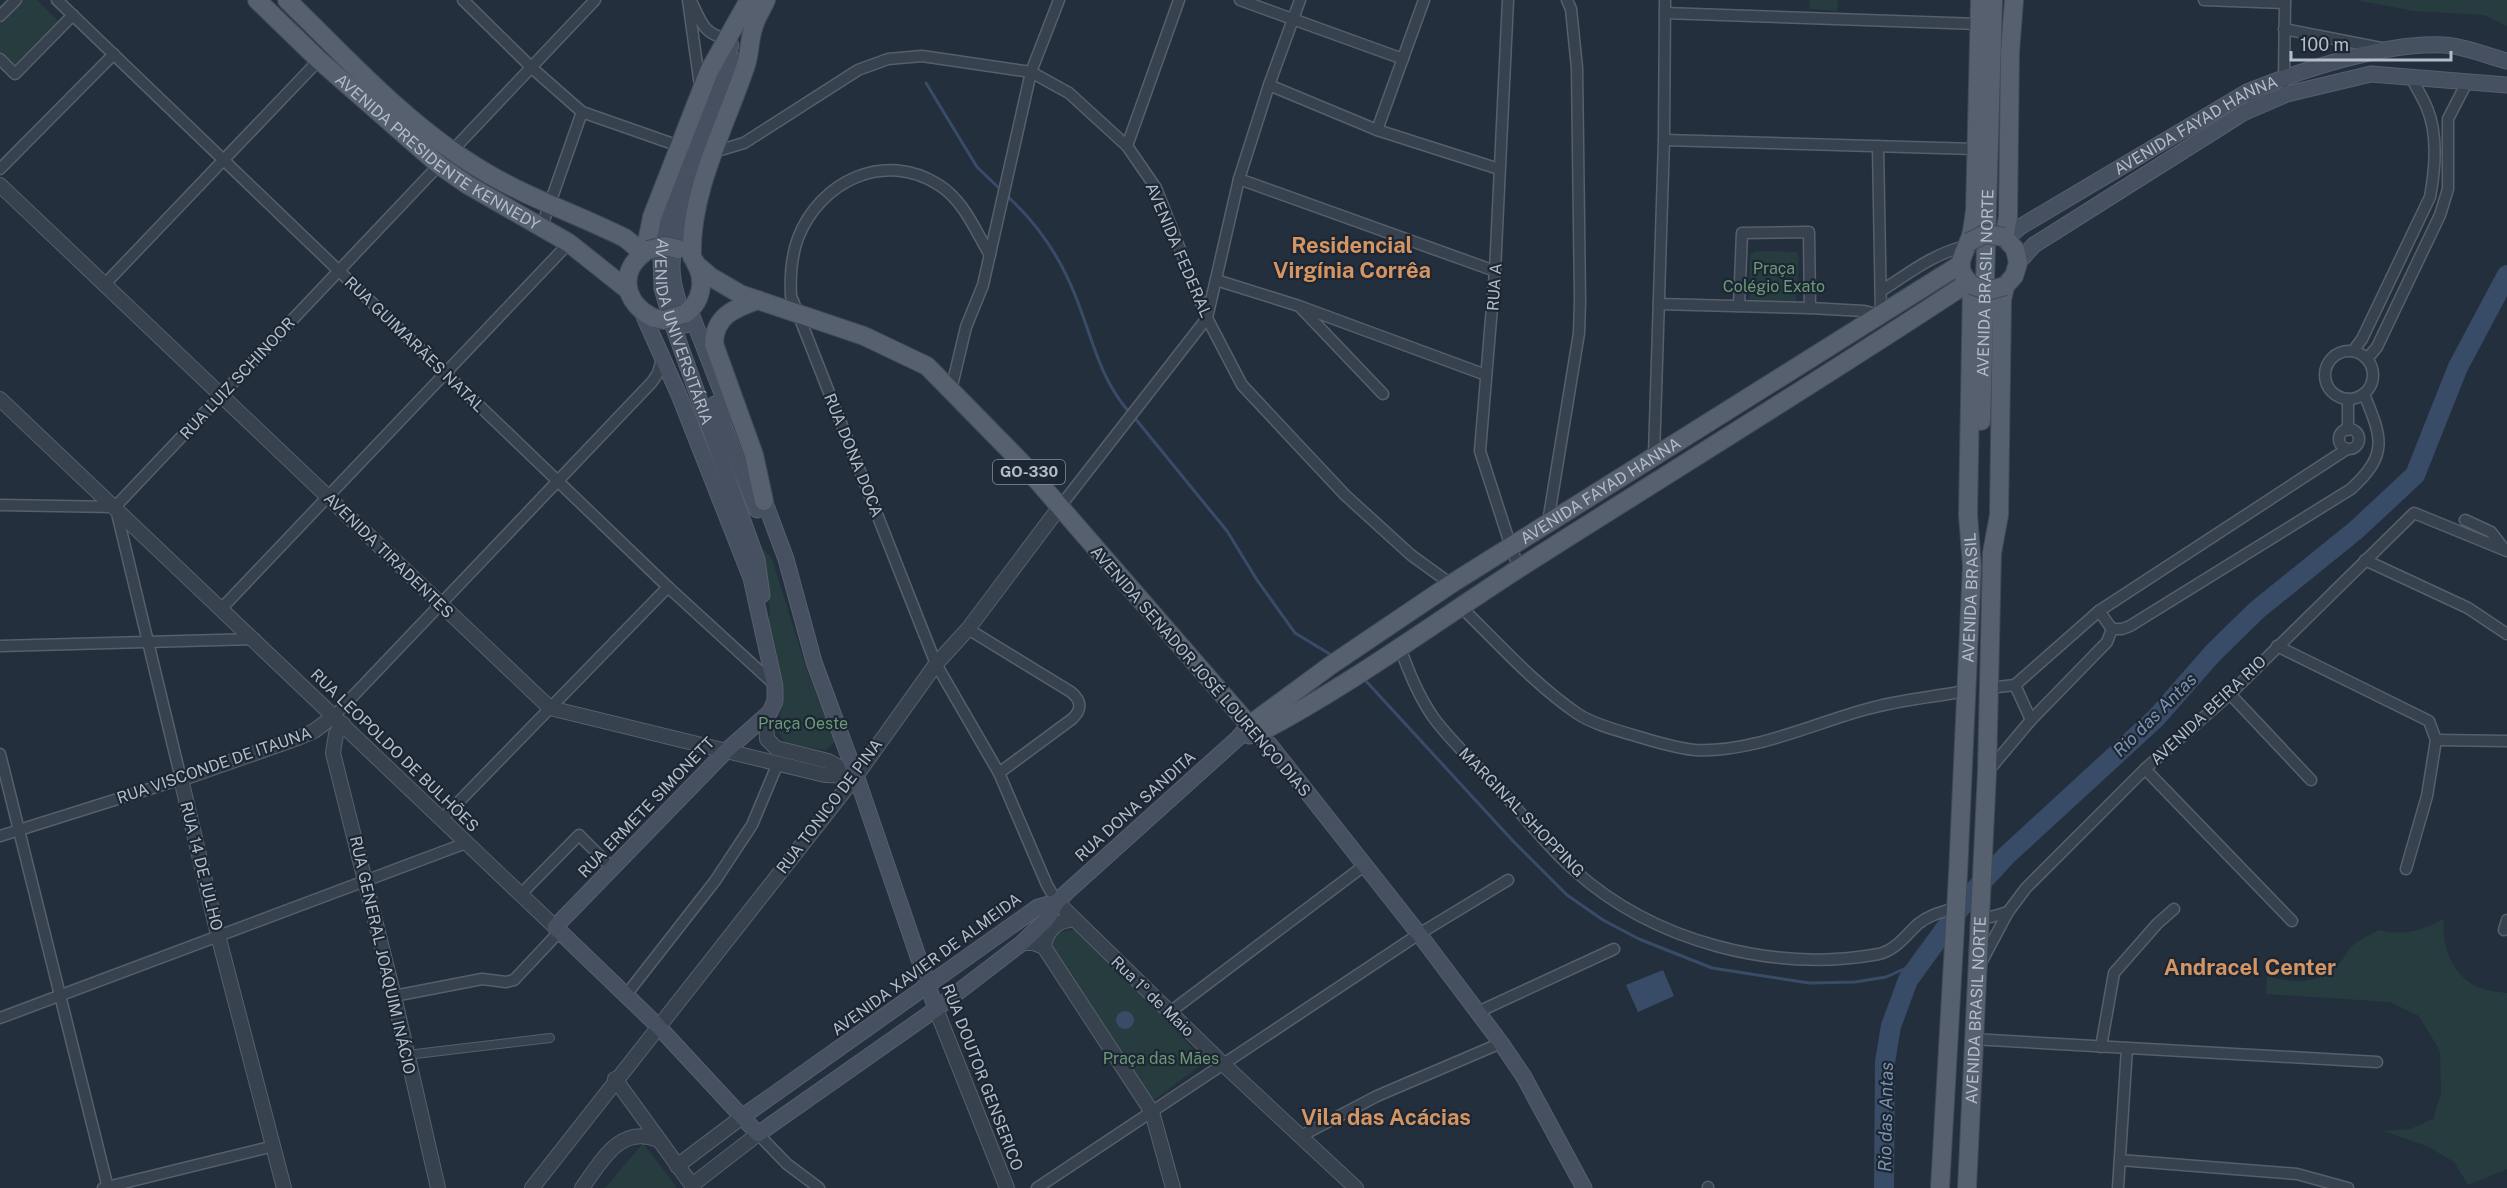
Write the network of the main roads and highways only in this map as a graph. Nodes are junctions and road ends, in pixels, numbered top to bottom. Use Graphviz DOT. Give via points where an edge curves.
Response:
graph roads {
  1 [pos="257,0"];
  2 [pos="287,0"];
  3 [pos="766,0"];
  4 [pos="1980,0"];
  5 [pos="1993,0"];
  6 [pos="2001,0"];
  7 [pos="2014,0"];
  8 [pos="747,5"];
  9 [pos="753,29"];
  10 [pos="2507,61"];
  11 [pos="2507,85"];
  12 [pos="2005,238"];
  13 [pos="1965,250"];
  14 [pos="645,251"];
  15 [pos="689,257"];
  16 [pos="2018,263"];
  17 [pos="1970,284"];
  18 [pos="2005,286"];
  19 [pos="628,290"];
  20 [pos="740,294"];
  21 [pos="758,300"];
  22 [pos="689,310"];
  23 [pos="648,315"];
  24 [pos="1731,410"];
  25 [pos="1742,427"];
  26 [pos="764,501"];
  27 [pos="1992,553"];
  28 [pos="1972,566"];
  29 [pos="794,586"];
  30 [pos="761,619"];
  31 [pos="766,717"];
  32 [pos="1248,733"];
  33 [pos="856,776"];
  34 [pos="1984,831"];
  35 [pos="1958,874"];
  36 [pos="1057,902"];
  37 [pos="557,929"];
  38 [pos="928,986"];
  39 [pos="936,1009"];
  40 [pos="742,1117"];
  41 [pos="1941,1187"];
  42 [pos="1584,1188"];
  43 [pos="1967,1188"];
  1 -- 19 [label="main road, AVENIDA PRESIDENTE KENNEDY" via="439,165 569,243"];
  2 -- 14 [label="main road, AVENIDA PRESIDENTE KENNEDY" via="415,123 452,151 481,170"];
  3 -- 9 [label="main road, AVENIDA UNIVERSITÁRIA"];
  4 -- 13 [label="main road, AVENIDA BRASIL NORTE" via="1975,212"];
  5 -- 28 [label="main road, AVENIDA BRASIL NORTE" via="1983,375"];
  6 -- 27 [label="main road, AVENIDA BRASIL NORTE" via="1992,333"];
  7 -- 12 [label="main road, AVENIDA BRASIL NORTE"];
  8 -- 14 [label="main road, AVENIDA UNIVERSITÁRIA" via="700,93 652,217"];
  8 -- 30 [label="main road, AVENIDA UNIVERSITÁRIA" via="690,145 665,229 661,258 662,288 672,323 757,560 762,582"];
  9 -- 15 [label="main road, AVENIDA UNIVERSITÁRIA" via="747,63 696,209"];
  9 -- 29 [label="main road, AVENIDA UNIVERSITÁRIA" via="702,148 684,207 672,268 696,354 768,540"];
  10 -- 12 [label="main road, AVENIDA FAYAD HANNA" via="2447,45 2422,45 2387,50 2284,78 2247,92"];
  11 -- 16 [label="main road, AVENIDA FAYAD HANNA" via="2371,74 2287,94 2233,119 2034,245"];
  12 -- 13 [label="main road, bridge" via="1985,234"];
  12 -- 16 [label="main road" via="2015,249"];
  13 -- 17 [label="main road" via="1963,274"];
  13 -- 24 [label="main road, AVENIDA FAYAD HANNA" via="1881,315"];
  14 -- 15 [label="main road, bridge" via="665,246"];
  14 -- 19 [label="main road" via="631,266"];
  15 -- 20 [label="main road, AVENIDA SENADOR JOSÉ LOURENÇO DIAS" via="711,277"];
  15 -- 22 [label="main road" via="702,281 700,293"];
  16 -- 18 [label="main road"];
  17 -- 18 [label="main road, bridge" via="1987,291"];
  17 -- 25 [label="main road, AVENIDA FAYAD HANNA"];
  17 -- 28 [label="main road, AVENIDA BRASIL" via="1968,515"];
  18 -- 27 [label="main road, AVENIDA BRASIL" via="1999,515"];
  19 -- 23 [label="main road" via="633,302"];
  20 -- 21 [label="main road, AVENIDA SENADOR JOSÉ LOURENÇO DIAS / GO-330"];
  20 -- 22 [label="main road, AVENIDA SENADOR JOSÉ LOURENÇO DIAS" via="721,294"];
  21 -- 26 [label="main road" via="724,315 717,326 714,344 754,454"];
  21 -- 32 [label="main road, AVENIDA SENADOR JOSÉ LOURENÇO DIAS / GO-330" via="864,336 927,366 1022,463"];
  22 -- 23 [label="main road, bridge" via="664,320"];
  22 -- 26 [label="main road, AVENIDA UNIVERSITÁRIA"];
  23 -- 30 [label="main road, AVENIDA UNIVERSITÁRIA" via="751,578"];
  24 -- 25 [label="main road"];
  24 -- 32 [label="main road, AVENIDA FAYAD HANNA" via="1450,584 1331,665"];
  25 -- 32 [label="main road, AVENIDA FAYAD HANNA" via="1284,720"];
  26 -- 29 [label="main road, AVENIDA UNIVERSITÁRIA"];
  27 -- 34 [label="main road, AVENIDA BRASIL"];
  28 -- 35 [label="main road, AVENIDA BRASIL"];
  29 -- 33 [label="main road, AVENIDA UNIVERSITÁRIA" via="814,662"];
  30 -- 31 [label="main road, AVENIDA UNIVERSITÁRIA" via="776,701"];
  31 -- 37 [label="main road, RUA ERMETE SIMONETT" via="726,751"];
  32 -- 36 [label="main road, RUA DONA SANDITA"];
  32 -- 42 [label="main road, AVENIDA SENADOR JOSÉ LOURENÇO DIAS / GO-330" via="1270,745 1501,1042"];
  33 -- 38 [label="main road, RUA DOUTOR GENSERICO"];
  34 -- 43 [label="main road, AVENIDA BRASIL NORTE"];
  35 -- 41 [label="main road, AVENIDA BRASIL NORTE"];
  36 -- 38 [label="main road, AVENIDA XAVIER DE ALMEIDA" via="1038,907"];
  36 -- 39 [label="main road" via="1047,919 1022,944"];
  37 -- 40 [label="main road, RUA LEOPOLDO DE BULHÕES" via="657,1025"];
  38 -- 39 [label="main road, RUA DOUTOR GENSERICO"];
  38 -- 40 [label="main road, AVENIDA XAVIER DE ALMEIDA"];
  39 -- 40 [label="main road, RUA LEOPOLDO DE BULHÕES" via="758,1134"];
}
